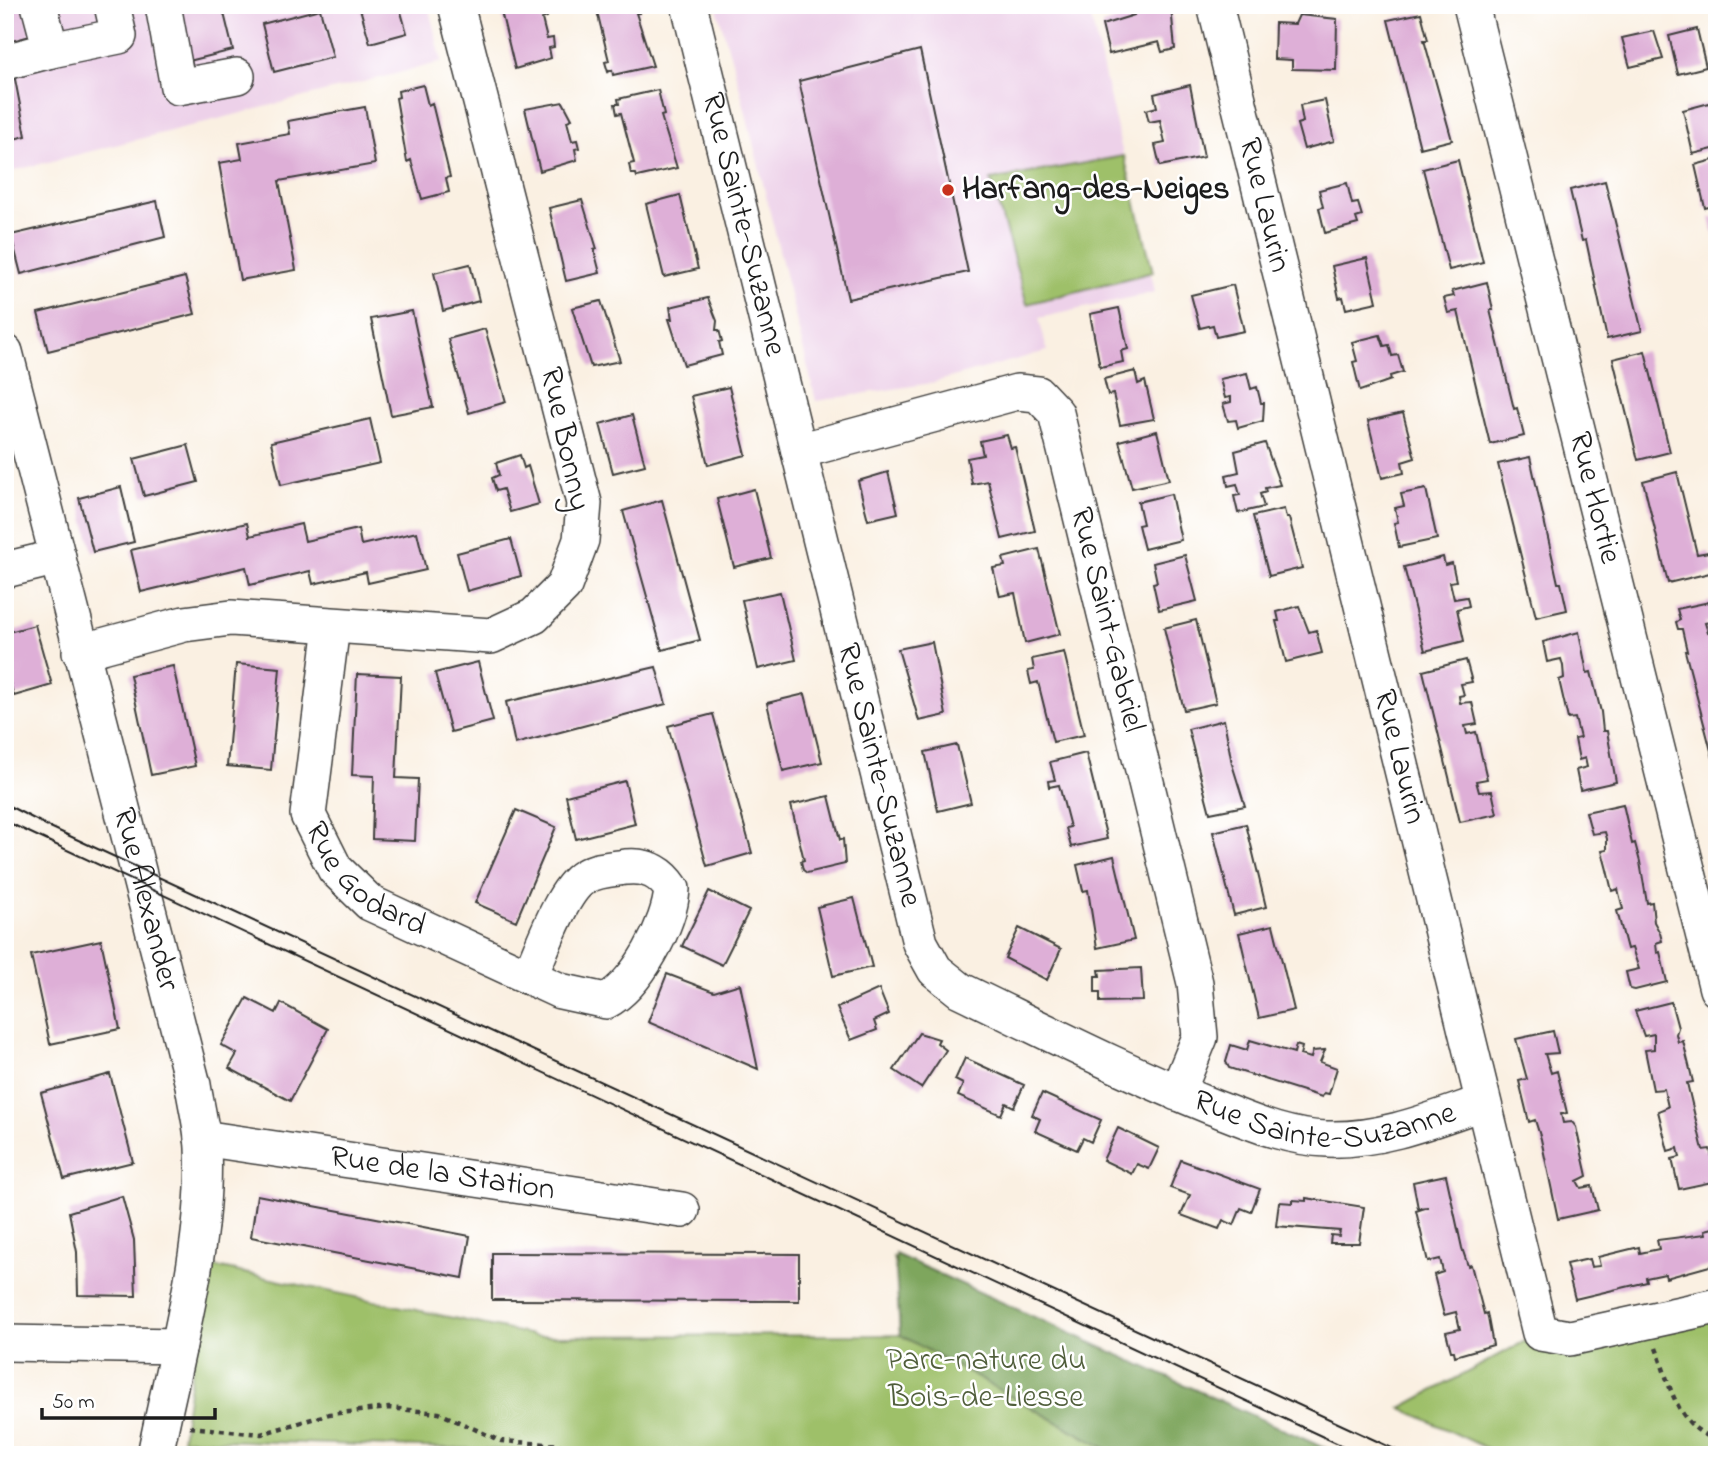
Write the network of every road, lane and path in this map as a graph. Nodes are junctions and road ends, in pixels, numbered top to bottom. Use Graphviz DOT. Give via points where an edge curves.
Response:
graph roads {
  1 [pos="39,5"];
  2 [pos="112,5"];
  3 [pos="163,5"];
  4 [pos="456,5"];
  5 [pos="689,5"];
  6 [pos="1215,5"];
  7 [pos="1471,5"];
  8 [pos="51,50"];
  9 [pos="5,62"];
  10 [pos="237,76"];
  11 [pos="5,352"];
  12 [pos="799,451"];
  13 [pos="58,557"];
  14 [pos="5,570"];
  15 [pos="332,626"];
  16 [pos="80,652"];
  17 [pos="529,977"];
  18 [pos="1717,989"];
  19 [pos="1177,1093"];
  20 [pos="1481,1103"];
  21 [pos="202,1138"];
  22 [pos="682,1210"];
  23 [pos="1717,1306"];
  24 [pos="1646,1321"];
  25 [pos="5,1343"];
  26 [pos="178,1346"];
  27 [pos="158,1439"];
  28 [pos="1717,1439"];
  29 [pos="561,1446"];
  1 -- 8 [label="street"];
  2 -- 8 [label="street" via="119,36"];
  3 -- 10 [label="street" via="178,87"];
  4 -- 15 [label="street, Rue Bonny" via="584,503 582,540 564,586 534,616 491,636"];
  5 -- 12 [label="street, Rue Sainte-Suzanne"];
  6 -- 20 [label="street, Rue Laurin"];
  7 -- 18 [label="street, Rue Hortie"];
  8 -- 9 [label="street"];
  11 -- 13 [label="street, Rue Alexander"];
  12 -- 19 [label="street, Rue Sainte-Suzanne" via="920,943 935,970 960,990"];
  12 -- 19 [label="street, Rue Saint-Gabriel" via="1017,392 1038,394 1056,413 1195,983 1199,1037"];
  13 -- 14 [label="street"];
  13 -- 16 [label="street, Rue Alexander"];
  15 -- 16 [label="street, Rue Bonny" via="231,618 184,624"];
  15 -- 17 [label="street, Rue Godard" via="309,815 335,869 370,903"];
  16 -- 21 [label="street, Rue Alexander" via="190,1072"];
  19 -- 20 [label="street, Rue Sainte-Suzanne" via="1281,1134 1328,1139 1412,1126"];
  20 -- 24 [label="street, Rue Laurin" via="1540,1333 1570,1338"];
  21 -- 22 [label="street, Rue de la Station"];
  21 -- 26 [label="street, Rue Alexander" via="203,1204"];
  23 -- 24 [label="street, Rue Laurin"];
  24 -- 28 [label="path" via="1680,1411 1700,1435"];
  25 -- 26 [label="street"];
  26 -- 27 [label="street, Rue Alexander"];
  27 -- 29 [label="path" via="261,1434 328,1415 389,1408 439,1413 501,1441"];
}
